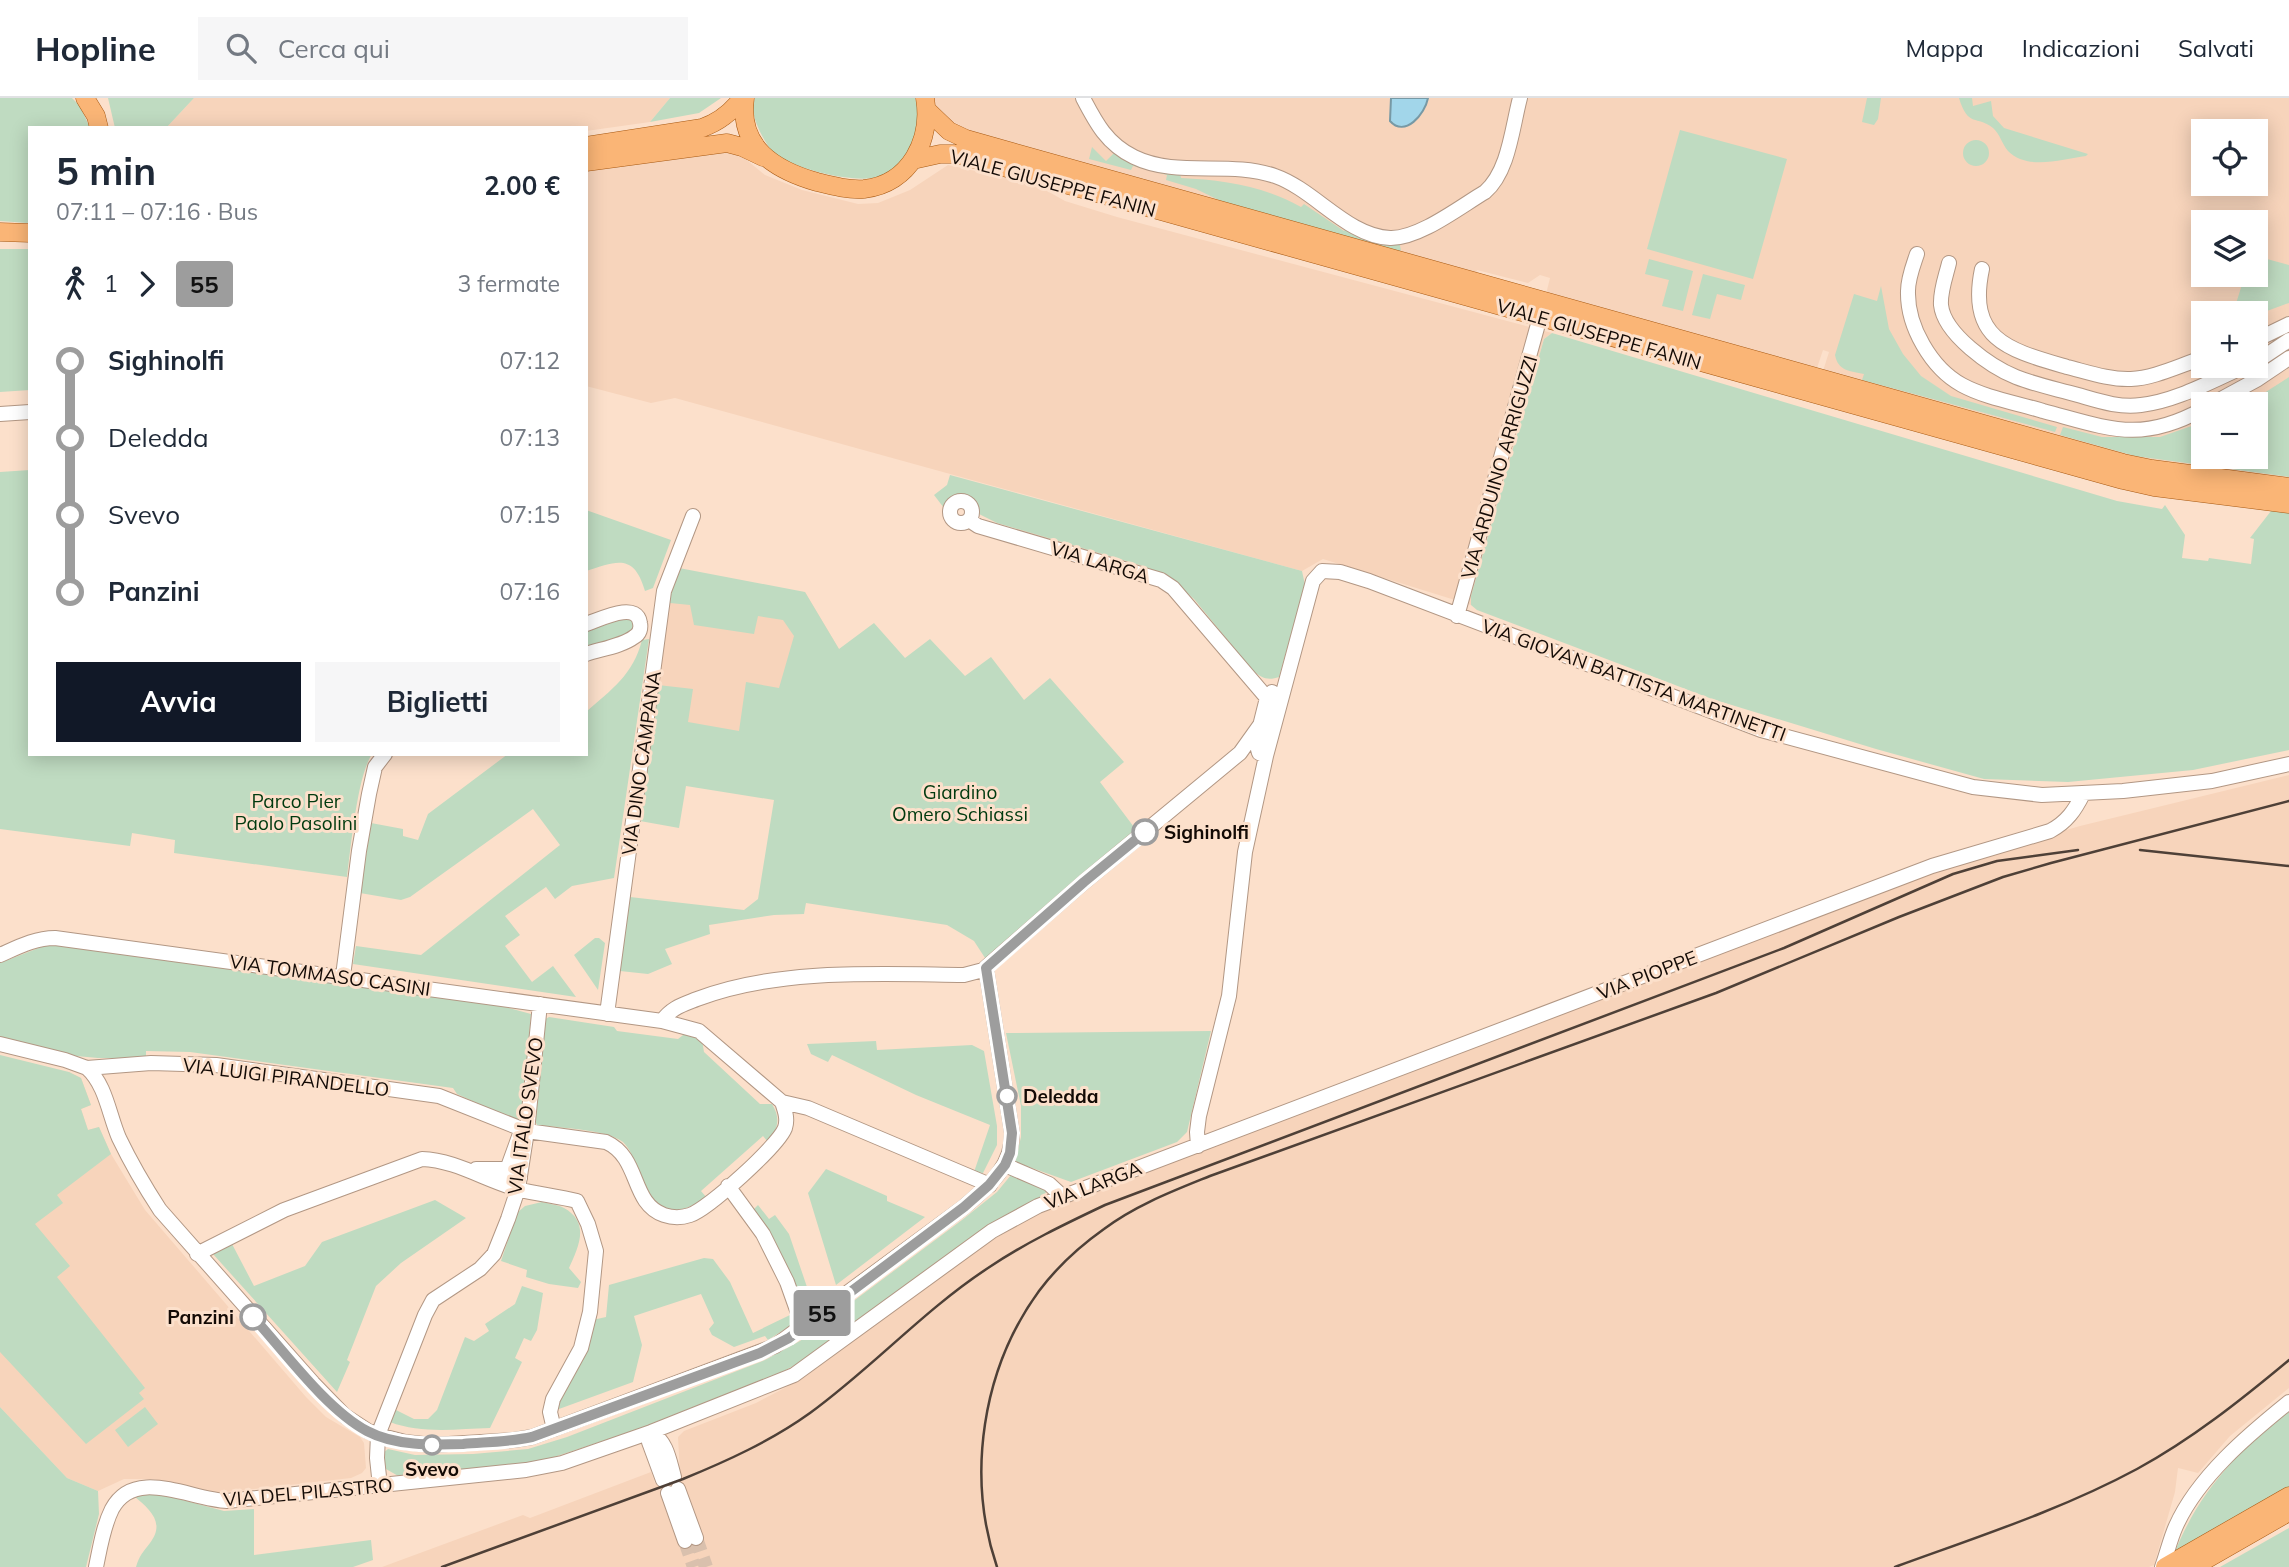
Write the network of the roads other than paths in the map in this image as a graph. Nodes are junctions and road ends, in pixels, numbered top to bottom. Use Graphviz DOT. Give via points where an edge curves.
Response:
graph roads {
  1 [pos="85,98"];
  2 [pos="743,98"];
  3 [pos="1083,98"];
  4 [pos="1520,98"];
  5 [pos="926,104"];
  6 [pos="97,114"];
  7 [pos="588,146"];
  8 [pos="766,159"];
  9 [pos="913,160"];
  10 [pos="588,162"];
  11 [pos="0,232"];
  12 [pos="28,233"];
  13 [pos="1917,254"];
  14 [pos="1950,263"];
  15 [pos="1983,269"];
  16 [pos="1540,317"];
  17 [pos="2289,324"];
  18 [pos="2268,334"];
  19 [pos="2289,340"];
  20 [pos="2268,354"];
  21 [pos="2289,358"];
  22 [pos="2191,362"];
  23 [pos="2218,378"];
  24 [pos="1812,385"];
  25 [pos="2235,392"];
  26 [pos="28,412"];
  27 [pos="0,414"];
  28 [pos="2191,414"];
  29 [pos="2289,487"];
  30 [pos="2289,504"];
  31 [pos="693,516"];
  32 [pos="969,520"];
  33 [pos="1457,616"];
  34 [pos="588,623"];
  35 [pos="588,653"];
  36 [pos="1283,690"];
  37 [pos="1267,698"];
  38 [pos="1259,725"];
  39 [pos="383,756"];
  40 [pos="1266,756"];
  41 [pos="2289,764"];
  42 [pos="2083,794"];
  43 [pos="0,955"];
  44 [pos="986,968"];
  45 [pos="343,976"];
  46 [pos="540,1004"];
  47 [pos="607,1014"];
  48 [pos="662,1021"];
  49 [pos="0,1044"];
  50 [pos="87,1068"];
  51 [pos="782,1102"];
  52 [pos="524,1130"];
  53 [pos="1198,1146"];
  54 [pos="1005,1165"];
  55 [pos="504,1176"];
  56 [pos="519,1184"];
  57 [pos="989,1185"];
  58 [pos="728,1186"];
  59 [pos="1062,1196"];
  60 [pos="197,1254"];
  61 [pos="803,1327"];
  62 [pos="2289,1402"];
  63 [pos="554,1429"];
  64 [pos="651,1432"];
  65 [pos="379,1435"];
  66 [pos="378,1486"];
  67 [pos="2289,1496"];
  68 [pos="2289,1513"];
  69 [pos="690,1540"];
  70 [pos="96,1567"];
  71 [pos="2163,1567"];
  72 [pos="2193,1567"];
  1 -- 6 [label="main road"];
  2 -- 7 [label="main road" via="726,116 702,128"];
  2 -- 8 [label="main road" via="748,131"];
  3 -- 4 [label="street" via="1109,140 1134,158 1160,165 1265,173 1296,185 1362,231 1392,238 1427,226 1492,187"];
  5 -- 9 [label="main road" via="925,138"];
  5 -- 24 [label="main road, VIALE GIUSEPPE FANIN" via="949,131 966,139"];
  8 -- 9 [label="main road" via="794,176 852,189 880,184"];
  8 -- 10 [label="main road" via="727,143"];
  9 -- 16 [label="main road, VIALE GIUSEPPE FANIN" via="946,153 963,155"];
  11 -- 12 [label="main road"];
  13 -- 28 [label="street" via="1908,291 1913,322 1932,358 1963,386 2118,431 2159,428"];
  14 -- 23 [label="street" via="1941,306 1948,324 1997,367 2031,382 2127,407 2173,397"];
  15 -- 22 [label="street" via="1980,312 1986,326 2007,346 2092,373 2132,379"];
  16 -- 24 [label="main road, VIALE GIUSEPPE FANIN"];
  16 -- 33 [label="street, VIA ARDUINO ARRIGUZZI"];
  17 -- 18 [label="street"];
  19 -- 20 [label="street"];
  21 -- 25 [label="street"];
  24 -- 29 [label="main road, VIALE GIUSEPPE FANIN" via="2152,470"];
  24 -- 30 [label="main road, VIALE GIUSEPPE FANIN" via="2123,480"];
  26 -- 27 [label="street"];
  31 -- 47 [label="street, VIA DINO CAMPANA" via="664,591"];
  32 -- 37 [label="street, VIA LARGA" via="1161,580"];
  33 -- 36 [label="street, VIA GIOVAN BATTISTA MARTINETTI" via="1369,581 1325,570 1313,581"];
  33 -- 42 [label="street, VIA GIOVAN BATTISTA MARTINETTI" via="1761,730 1973,788"];
  34 -- 35 [label="street" via="626,611 634,612 641,625 633,638"];
  36 -- 37 [label="street"];
  36 -- 40 [label="street"];
  37 -- 38 [label="street"];
  38 -- 40 [label="street" via="1256,742 1259,753"];
  38 -- 44 [label="street" via="1240,753"];
  39 -- 45 [label="street" via="375,767 369,794"];
  40 -- 53 [label="street" via="1245,852 1229,996 1199,1116"];
  41 -- 42 [label="street, VIA GIOVAN BATTISTA MARTINETTI" via="2212,781"];
  42 -- 53 [label="street, VIA PIOPPE" via="2073,813 2050,831 1932,866"];
  43 -- 45 [label="street, VIA TOMMASO CASINI" via="32,941 55,938"];
  44 -- 48 [label="street" via="964,975 849,974 735,986 670,1010"];
  44 -- 54 [label="street" via="1012,1120"];
  45 -- 46 [label="street, VIA TOMMASO CASINI"];
  46 -- 47 [label="street, VIA TOMMASO CASINI"];
  46 -- 52 [label="street, VIA ITALO SVEVO"];
  47 -- 48 [label="street, VIA TOMMASO CASINI"];
  48 -- 51 [label="street, VIA TOMMASO CASINI" via="705,1035"];
  49 -- 50 [label="street, VIA LUIGI PIRANDELLO"];
  50 -- 52 [label="street, VIA LUIGI PIRANDELLO" via="151,1062 216,1065 439,1096"];
  50 -- 60 [label="street" via="97,1079 141,1180"];
  51 -- 57 [label="street" via="808,1108"];
  51 -- 58 [label="street" via="786,1125 781,1136"];
  52 -- 55 [label="street, VIA ITALO SVEVO"];
  52 -- 56 [label="street, VIA ITALO SVEVO"];
  52 -- 58 [label="street, VIA LUIGI PIRANDELLO" via="618,1147 648,1205 667,1217 692,1215"];
  53 -- 59 [label="street, VIA LARGA"];
  54 -- 57 [label="street"];
  54 -- 59 [label="street" via="1049,1184"];
  55 -- 56 [label="street"];
  55 -- 60 [label="street" via="422,1159 284,1210"];
  56 -- 63 [label="street" via="577,1202 596,1251 590,1312 581,1348 553,1399"];
  56 -- 65 [label="street, VIA ITALO SVEVO" via="494,1254 480,1269 433,1300"];
  57 -- 61 [label="street"];
  58 -- 61 [label="street" via="763,1234"];
  59 -- 64 [label="street, VIA LARGA" via="992,1231 794,1375"];
  60 -- 65 [label="street" via="327,1399 345,1416"];
  61 -- 63 [label="street" via="760,1353"];
  62 -- 71 [label="street" via="2214,1471 2177,1525"];
  63 -- 65 [label="street" via="514,1440 452,1444"];
  64 -- 66 [label="street, VIA DEL PILASTRO" via="544,1468"];
  64 -- 69 [label="street" via="649,1442 671,1485"];
  65 -- 66 [label="street"];
  66 -- 70 [label="street, VIA DEL PILASTRO" via="227,1502 141,1486 112,1508"];
  67 -- 71 [label="main road"];
  68 -- 72 [label="main road"];
}
